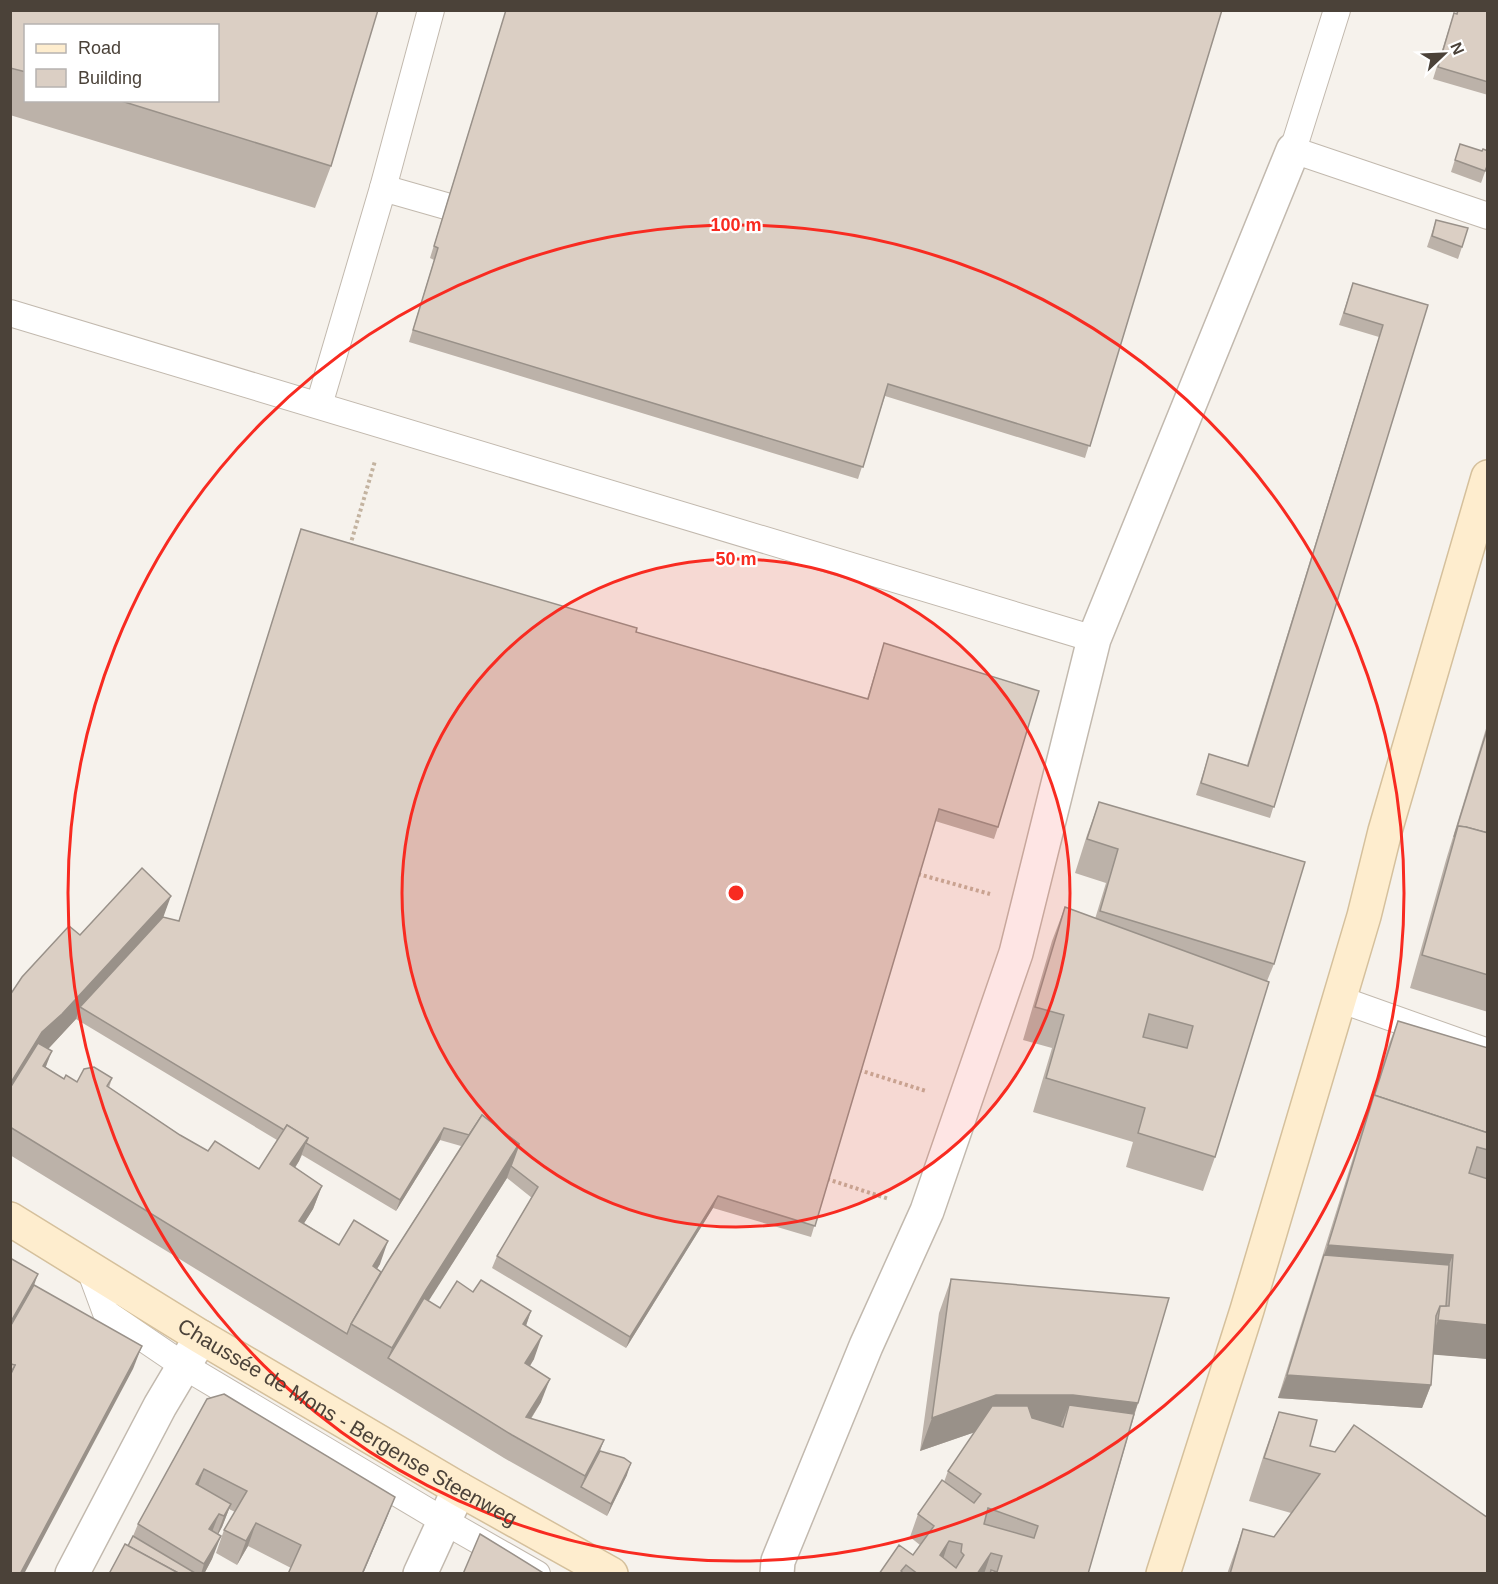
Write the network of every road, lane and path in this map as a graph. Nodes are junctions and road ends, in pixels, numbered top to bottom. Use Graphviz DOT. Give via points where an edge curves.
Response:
graph roads {
  1 [pos="431,10"];
  2 [pos="1337,10"];
  3 [pos="1293,150"];
  4 [pos="383,188"];
  5 [pos="446,206"];
  6 [pos="1488,216"];
  7 [pos="10,313"];
  8 [pos="319,405"];
  9 [pos="386,426"];
  10 [pos="1488,477"];
  11 [pos="347,555"];
  12 [pos="1094,639"];
  13 [pos="918,874"];
  14 [pos="1028,905"];
  15 [pos="1339,999"];
  16 [pos="1488,1052"];
  17 [pos="859,1070"];
  18 [pos="964,1103"];
  19 [pos="827,1179"];
  20 [pos="927,1211"];
  21 [pos="10,1219"];
  22 [pos="89,1267"];
  23 [pos="201,1337"];
  24 [pos="184,1366"];
  25 [pos="459,1489"];
  26 [pos="444,1521"];
  27 [pos="72,1574"];
  28 [pos="420,1574"];
  29 [pos="537,1574"];
  30 [pos="611,1574"];
  31 [pos="777,1574"];
  32 [pos="1162,1574"];
  1 -- 4 [label="lane"];
  2 -- 3 [label="lane"];
  3 -- 6 [label="lane"];
  3 -- 12 [label="street"];
  4 -- 5 [label="lane"];
  4 -- 8 [label="lane"];
  7 -- 8 [label="lane"];
  8 -- 9 [label="lane"];
  9 -- 11 [label="path"];
  9 -- 12 [label="lane"];
  10 -- 15 [label="street"];
  12 -- 14 [label="street"];
  13 -- 14 [label="path"];
  14 -- 18 [label="street" via="1016,953"];
  15 -- 16 [label="lane"];
  15 -- 32 [label="street" via="1247,1310"];
  17 -- 18 [label="path"];
  18 -- 20 [label="street"];
  19 -- 20 [label="path"];
  20 -- 31 [label="street" via="866,1346 778,1561"];
  21 -- 22 [label="street, Chaussée de Mons - Bergense Steenweg"];
  22 -- 23 [label="street, Chaussée de Mons - Bergense Steenweg"];
  22 -- 24 [label="lane, Chaussée de Mons - Bergense Steenweg" via="106,1313"];
  23 -- 24 [label="street"];
  23 -- 25 [label="street, Chaussée de Mons - Bergense Steenweg"];
  24 -- 26 [label="lane, Chaussée de Mons - Bergense Steenweg"];
  24 -- 27 [label="street"];
  25 -- 26 [label="street"];
  25 -- 30 [label="street, Chaussée de Mons - Bergense Steenweg"];
  26 -- 28 [label="street"];
  26 -- 29 [label="lane, Chaussée de Mons - Bergense Steenweg"];
}
